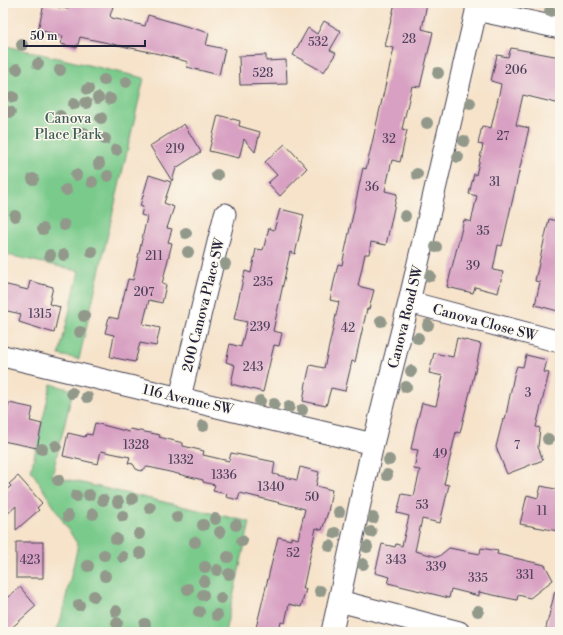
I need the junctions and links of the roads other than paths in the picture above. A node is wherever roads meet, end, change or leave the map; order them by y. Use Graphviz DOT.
graph roads {
  1 [pos="477,6"];
  2 [pos="560,28"];
  3 [pos="225,214"];
  4 [pos="409,302"];
  5 [pos="560,342"];
  6 [pos="3,356"];
  7 [pos="180,397"];
  8 [pos="373,444"];
  9 [pos="340,601"];
  10 [pos="332,632"];
  11 [pos="459,632"];
  1 -- 2 [label="street"];
  1 -- 4 [label="street, Canova Road SW"];
  3 -- 7 [label="street, 200 Canova Place SW"];
  4 -- 5 [label="street, Canova Close SW"];
  4 -- 8 [label="street, Canova Road SW"];
  6 -- 7 [label="street, 116 Avenue SW"];
  7 -- 8 [label="street, 116 Avenue SW"];
  8 -- 9 [label="street, Canova Road SW"];
  9 -- 10 [label="street, Canova Road SW"];
  9 -- 11 [label="street"];
}
